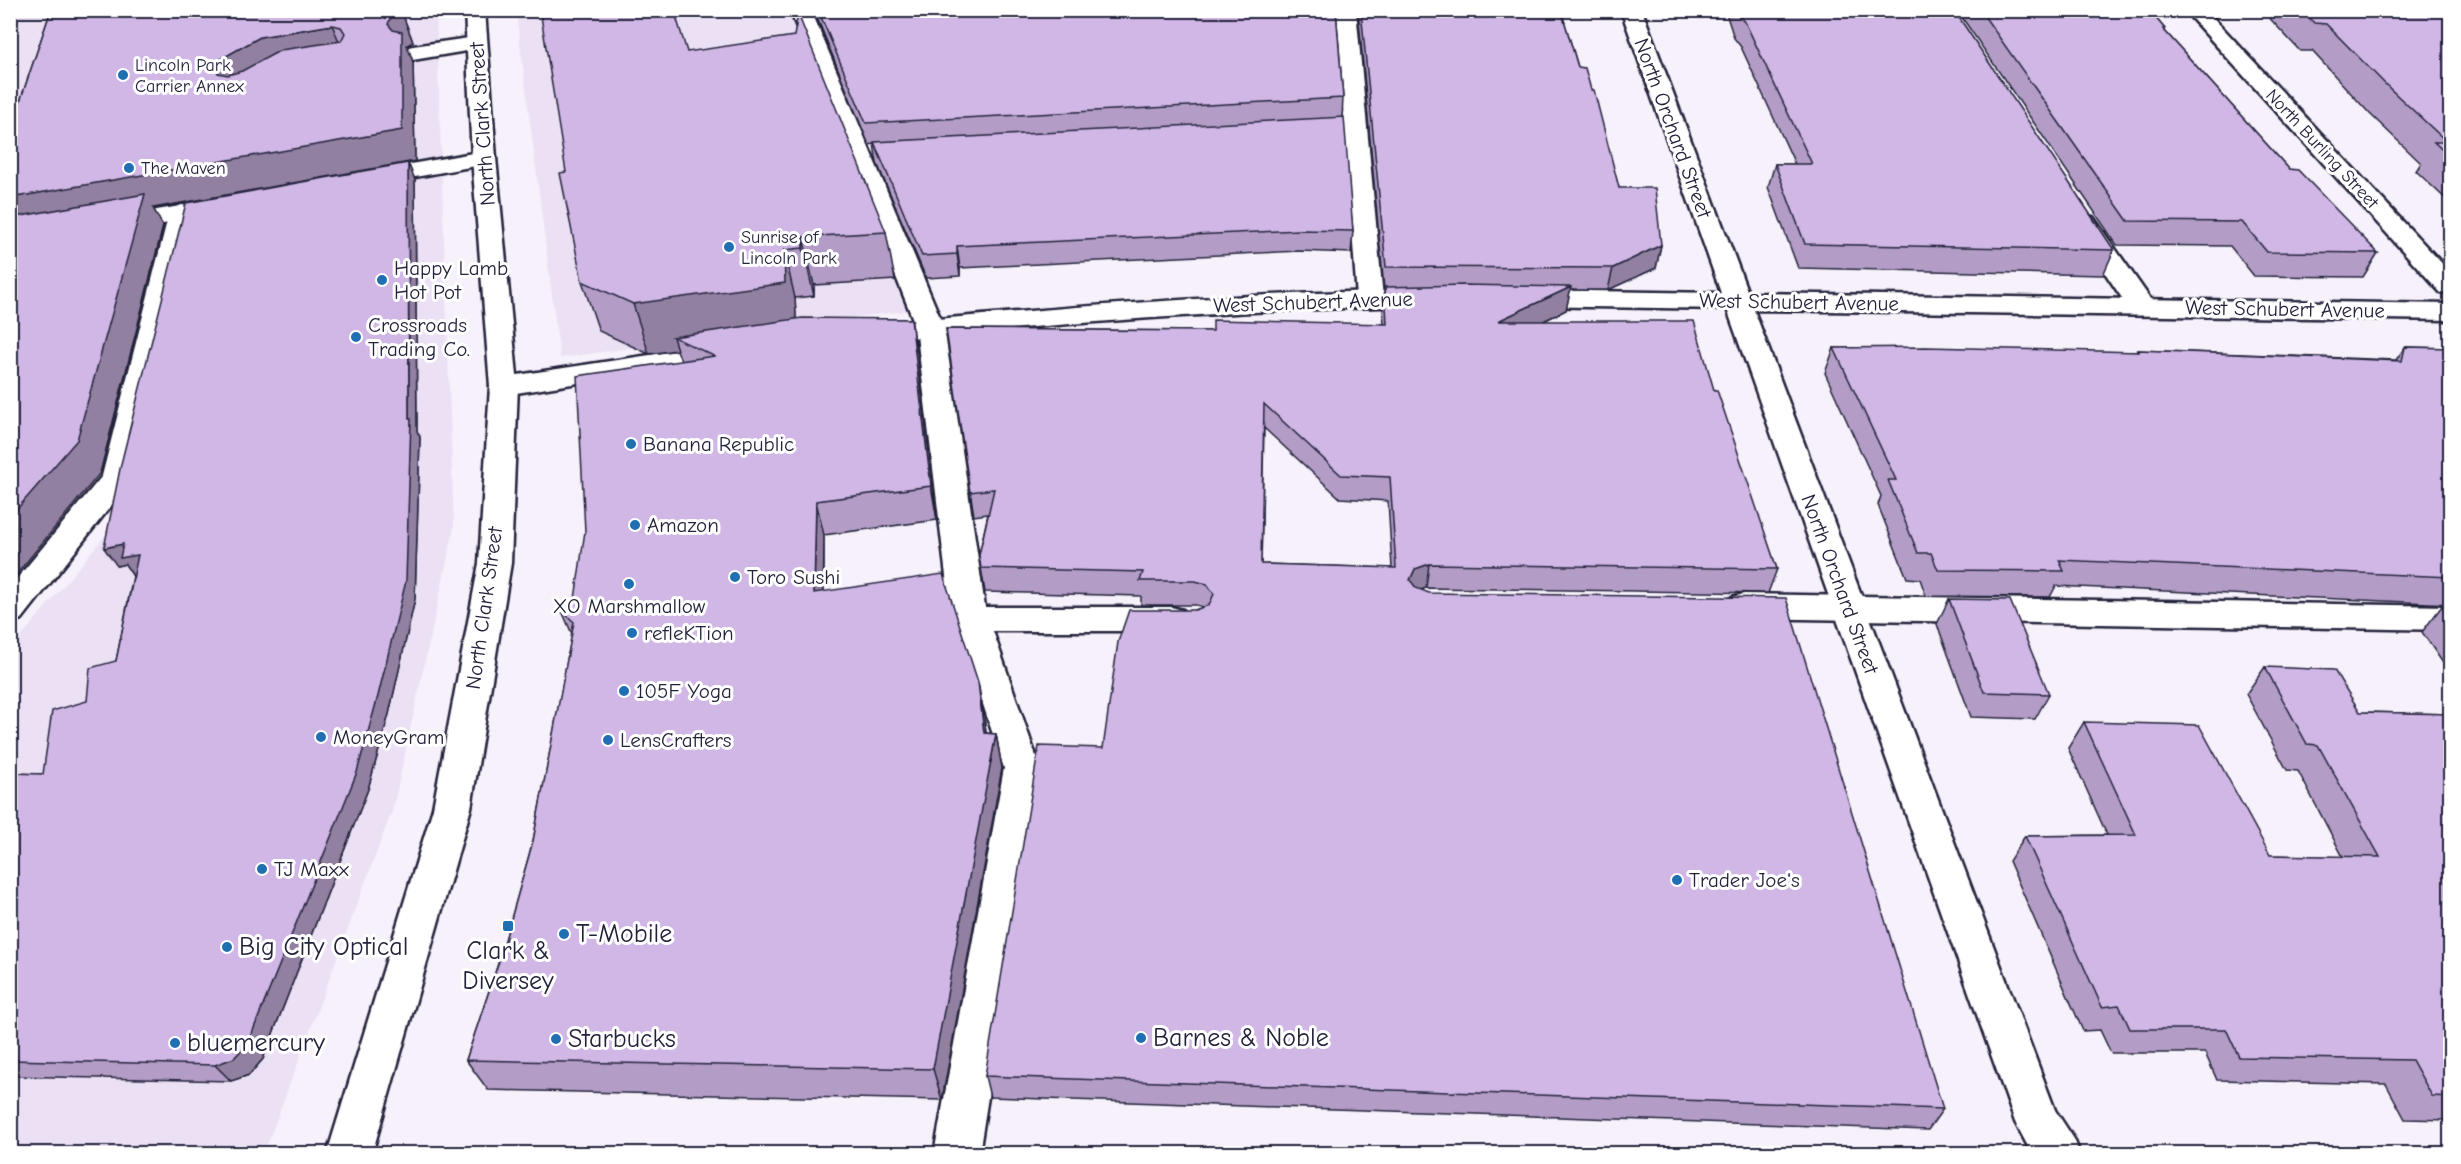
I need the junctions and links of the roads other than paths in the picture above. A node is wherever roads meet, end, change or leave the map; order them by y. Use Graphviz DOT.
graph roads {
  1 [pos="475,10"];
  2 [pos="800,10"];
  3 [pos="1346,10"];
  4 [pos="1631,10"];
  5 [pos="2194,10"];
  6 [pos="476,43"];
  7 [pos="413,53"];
  8 [pos="1356,127"];
  9 [pos="1275,131"];
  10 [pos="484,158"];
  11 [pos="345,183"];
  12 [pos="252,200"];
  13 [pos="2071,201"];
  14 [pos="183,213"];
  15 [pos="91,230"];
  16 [pos="2451,287"];
  17 [pos="1370,298"];
  18 [pos="1460,298"];
  19 [pos="1494,298"];
  20 [pos="1735,300"];
  21 [pos="2142,307"];
  22 [pos="2451,312"];
  23 [pos="930,327"];
  24 [pos="847,336"];
  25 [pos="744,349"];
  26 [pos="504,386"];
  27 [pos="1712,605"];
  28 [pos="1848,607"];
  29 [pos="10,610"];
  30 [pos="2451,618"];
  31 [pos="972,619"];
  32 [pos="1195,619"];
  33 [pos="349,1154"];
  34 [pos="956,1154"];
  35 [pos="2058,1154"];
  1 -- 6 [label="street, North Clark Street"];
  2 -- 23 [label="street"];
  3 -- 8 [label="street"];
  4 -- 20 [label="street, North Orchard Street"];
  5 -- 16 [label="street, North Burling Street"];
  6 -- 7 [label="street"];
  6 -- 10 [label="street, North Clark Street"];
  8 -- 9 [label="street"];
  8 -- 17 [label="street"];
  10 -- 11 [label="street"];
  10 -- 26 [label="street, North Clark Street"];
  12 -- 14 [label="street"];
  13 -- 21 [label="street"];
  14 -- 15 [label="street"];
  14 -- 29 [label="street"];
  17 -- 18 [label="street, West Schubert Avenue"];
  17 -- 23 [label="street, West Schubert Avenue"];
  19 -- 20 [label="street, West Schubert Avenue"];
  20 -- 21 [label="street, West Schubert Avenue"];
  20 -- 28 [label="street, North Orchard Street"];
  21 -- 22 [label="street, West Schubert Avenue"];
  23 -- 24 [label="street, West Schubert Avenue"];
  23 -- 31 [label="street"];
  25 -- 26 [label="street"];
  26 -- 33 [label="street, North Clark Street"];
  27 -- 28 [label="street"];
  28 -- 30 [label="street"];
  28 -- 35 [label="street, North Orchard Street"];
  31 -- 32 [label="street"];
  31 -- 34 [label="street"];
}
